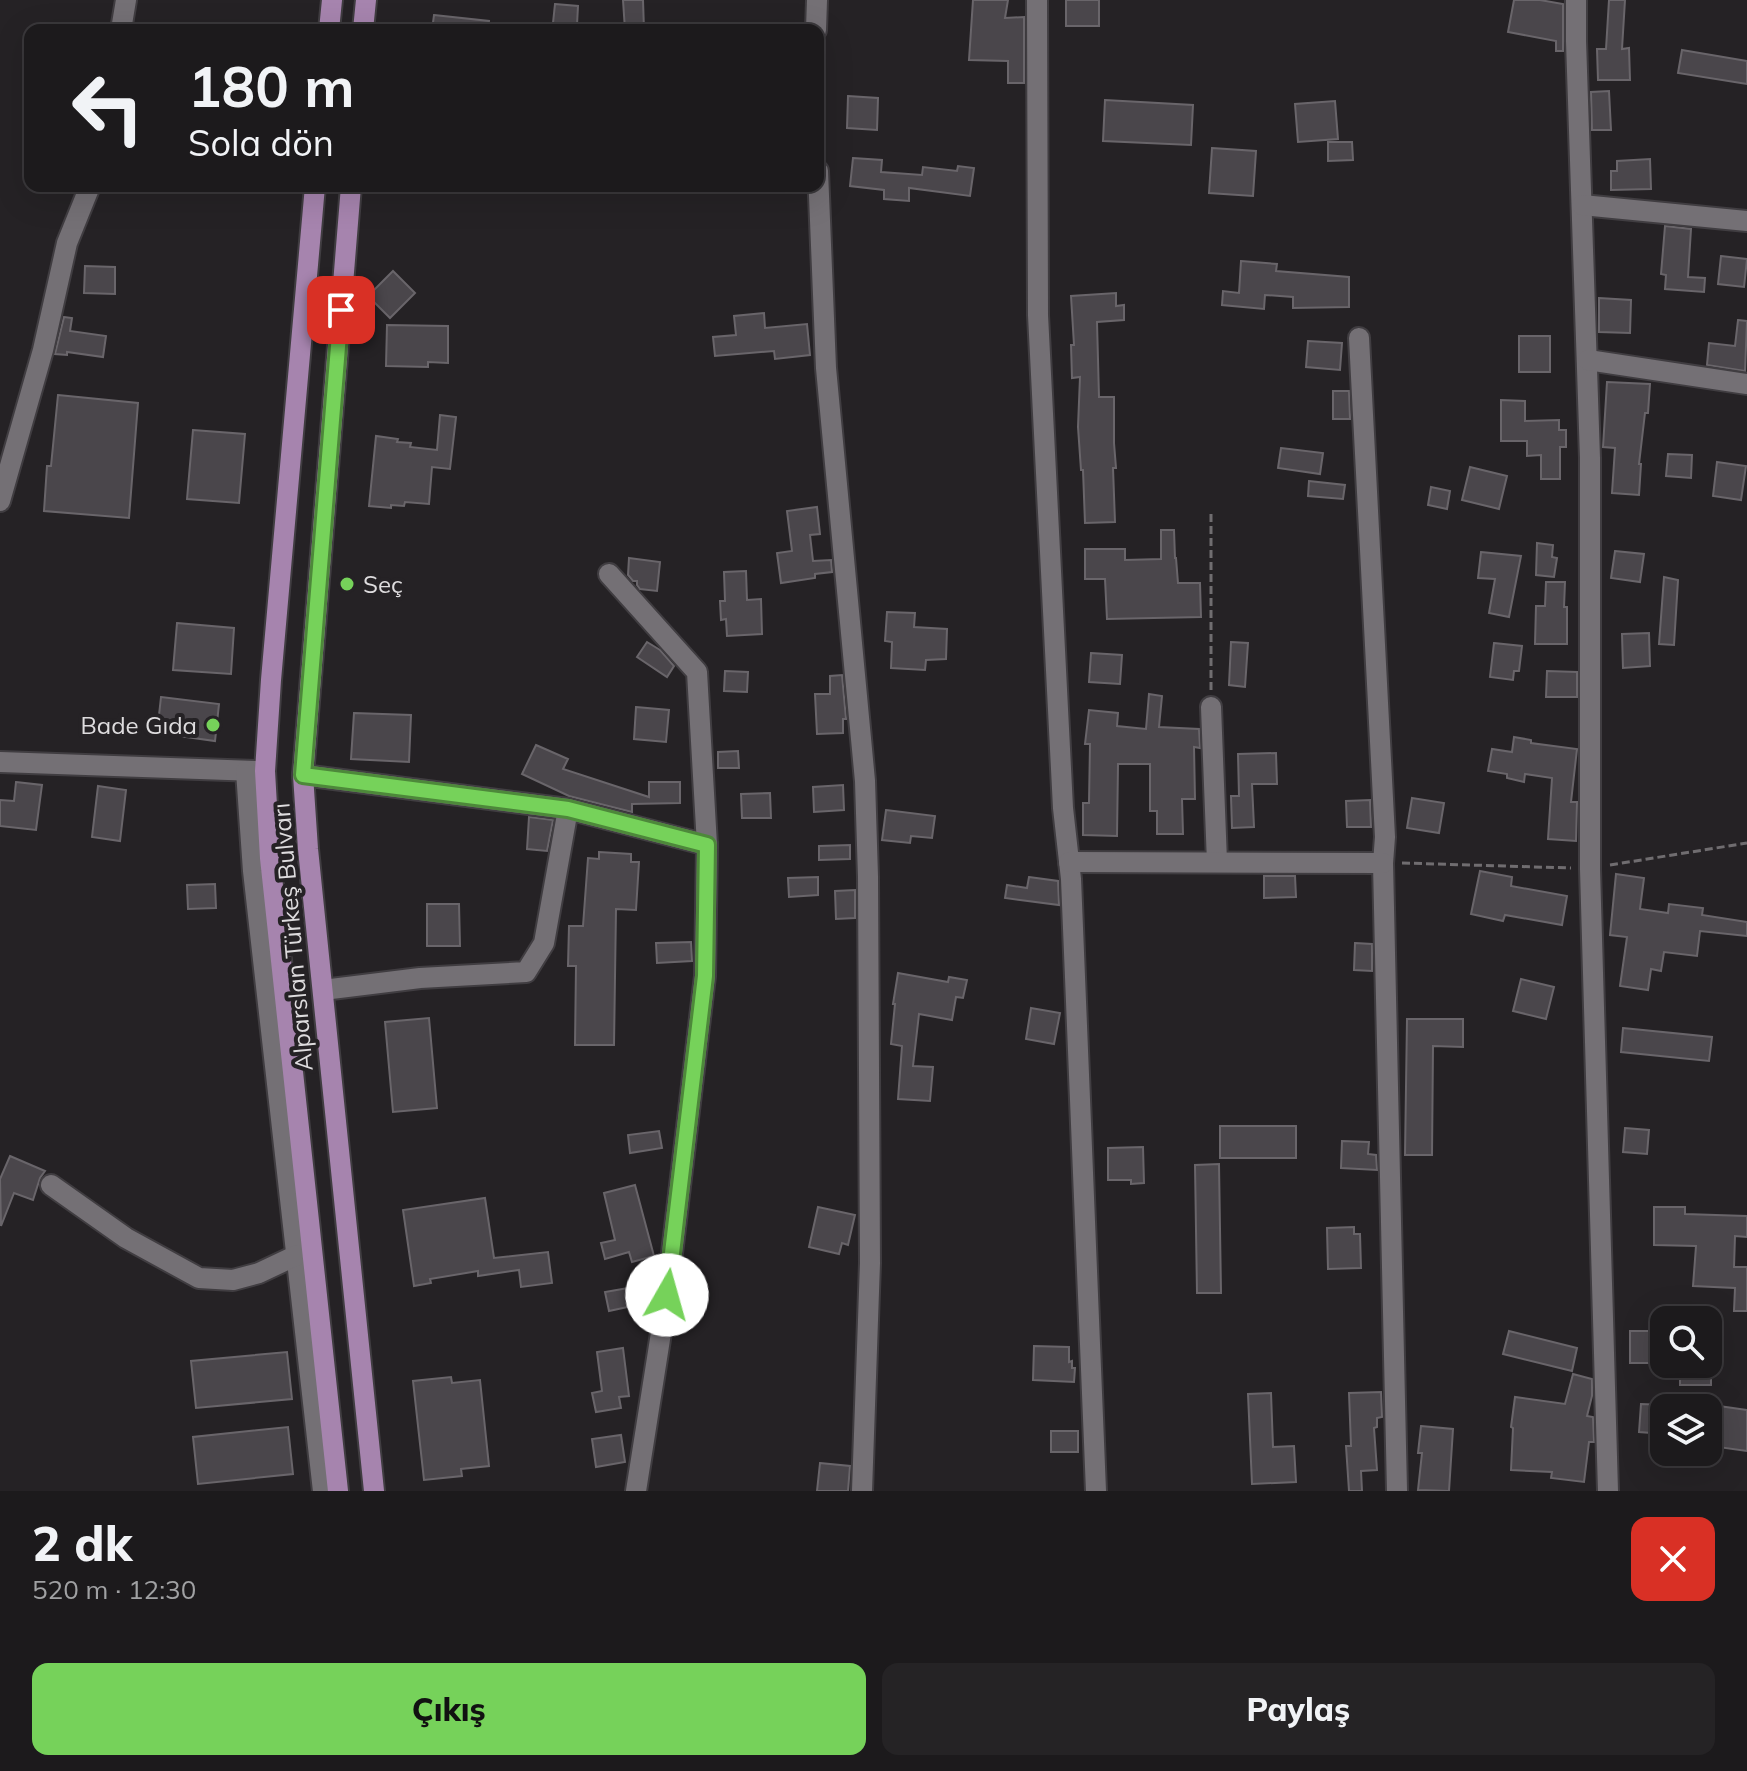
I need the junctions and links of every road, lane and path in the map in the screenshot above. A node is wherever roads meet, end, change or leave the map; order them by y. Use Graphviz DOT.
graph roads {
  1 [pos="126,0"];
  2 [pos="332,0"];
  3 [pos="366,0"];
  4 [pos="817,0"];
  5 [pos="1037,0"];
  6 [pos="1576,0"];
  7 [pos="122,24"];
  8 [pos="330,24"];
  9 [pos="364,24"];
  10 [pos="816,24"];
  11 [pos="88,192"];
  12 [pos="314,192"];
  13 [pos="351,192"];
  14 [pos="819,192"];
  15 [pos="1582,205"];
  16 [pos="1747,221"];
  17 [pos="1359,338"];
  18 [pos="1588,360"];
  19 [pos="1747,384"];
  20 [pos="0,501"];
  21 [pos="1211,514"];
  22 [pos="609,574"];
  23 [pos="1211,707"];
  24 [pos="0,762"];
  25 [pos="256,771"];
  26 [pos="303,775"];
  27 [pos="568,809"];
  28 [pos="1747,843"];
  29 [pos="707,845"];
  30 [pos="1069,862"];
  31 [pos="1217,862"];
  32 [pos="1383,863"];
  33 [pos="1590,869"];
  34 [pos="323,990"];
  35 [pos="51,1185"];
  36 [pos="297,1255"];
  37 [pos="323,1491"];
  38 [pos="338,1491"];
  39 [pos="374,1491"];
  40 [pos="636,1491"];
  41 [pos="862,1491"];
  42 [pos="1096,1491"];
  43 [pos="1397,1491"];
  44 [pos="1608,1491"];
  1 -- 7 [label="street"];
  2 -- 8 [label="main road"];
  3 -- 9 [label="main road"];
  4 -- 10 [label="street"];
  5 -- 30 [label="street"];
  6 -- 15 [label="street"];
  11 -- 20 [label="street"];
  12 -- 25 [label="main road"];
  13 -- 26 [label="main road, Alparslan Türkeş Bulvarı"];
  14 -- 41 [label="street"];
  15 -- 16 [label="street"];
  15 -- 18 [label="street"];
  17 -- 32 [label="street"];
  18 -- 19 [label="street"];
  18 -- 33 [label="street"];
  21 -- 23 [label="path"];
  22 -- 29 [label="street"];
  23 -- 31 [label="street"];
  24 -- 25 [label="street"];
  25 -- 36 [label="street"];
  25 -- 38 [label="main road"];
  26 -- 27 [label="street"];
  26 -- 34 [label="main road, Alparslan Türkeş Bulvarı"];
  27 -- 29 [label="street"];
  27 -- 34 [label="street"];
  28 -- 33 [label="path"];
  29 -- 40 [label="street"];
  30 -- 31 [label="street"];
  30 -- 42 [label="street"];
  31 -- 32 [label="street"];
  32 -- 33 [label="path"];
  32 -- 43 [label="street"];
  33 -- 44 [label="street"];
  34 -- 39 [label="main road, Alparslan Türkeş Bulvarı"];
  35 -- 36 [label="street"];
  36 -- 37 [label="street"];
}
